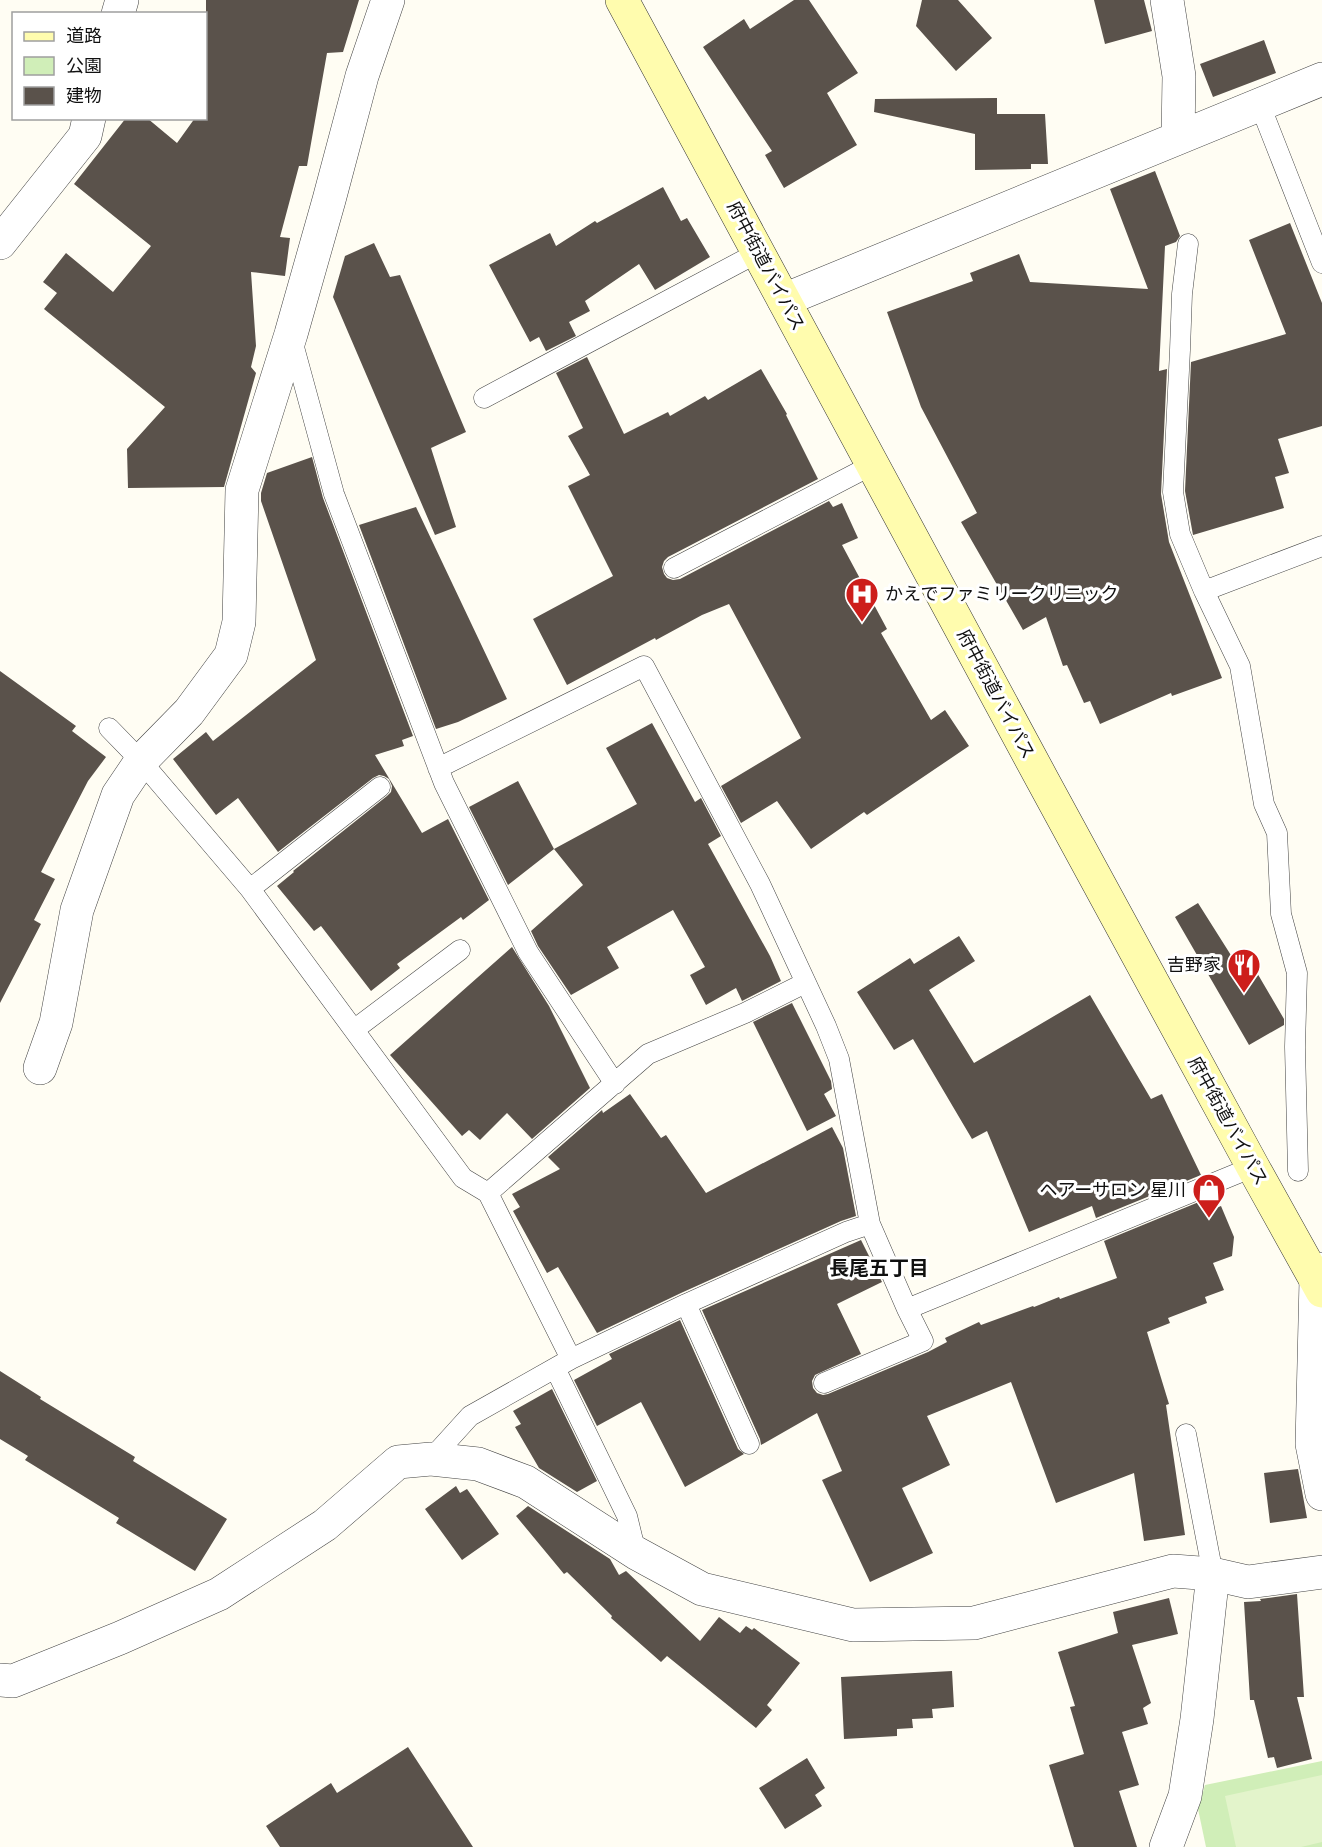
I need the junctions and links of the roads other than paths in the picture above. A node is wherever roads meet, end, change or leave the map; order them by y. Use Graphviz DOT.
graph roads {
  1 [pos="388,0"];
  2 [pos="622,0"];
  3 [pos="1167,0"];
  4 [pos="1322,79"];
  5 [pos="1260,105"];
  6 [pos="89,120"];
  7 [pos="1178,138"];
  8 [pos="0,243"];
  9 [pos="1188,244"];
  10 [pos="759,252"];
  11 [pos="1322,263"];
  12 [pos="784,300"];
  13 [pos="291,334"];
  14 [pos="484,398"];
  15 [pos="874,464"];
  16 [pos="1322,546"];
  17 [pos="674,568"];
  18 [pos="1204,591"];
  19 [pos="109,728"];
  20 [pos="141,761"];
  21 [pos="438,768"];
  22 [pos="380,787"];
  23 [pos="250,889"];
  24 [pos="460,950"];
  25 [pos="805,983"];
  26 [pos="355,1029"];
  27 [pos="40,1068"];
  28 [pos="615,1084"];
  29 [pos="1253,1167"];
  30 [pos="1298,1171"];
  31 [pos="488,1193"];
  32 [pos="870,1224"];
  33 [pos="1320,1280"];
  34 [pos="686,1304"];
  35 [pos="907,1309"];
  36 [pos="563,1363"];
  37 [pos="824,1383"];
  38 [pos="1186,1434"];
  39 [pos="749,1444"];
  40 [pos="431,1459"];
  41 [pos="1322,1494"];
  42 [pos="636,1553"];
  43 [pos="1322,1572"];
  44 [pos="1212,1574"];
  45 [pos="0,1680"];
  46 [pos="1166,1847"];
  1 -- 13 [label="street"];
  2 -- 10 [label="street, 府中街道バイパス"];
  3 -- 7 [label="street"];
  4 -- 5 [label="street"];
  5 -- 7 [label="street"];
  5 -- 11 [label="lane"];
  6 -- 8 [label="street"];
  7 -- 12 [label="street"];
  9 -- 18 [label="lane"];
  10 -- 12 [label="street, 府中街道バイパス"];
  10 -- 14 [label="lane"];
  12 -- 15 [label="street, 府中街道バイパス"];
  13 -- 20 [label="street"];
  13 -- 21 [label="lane"];
  15 -- 17 [label="lane"];
  15 -- 29 [label="street, 府中街道バイパス"];
  16 -- 18 [label="lane"];
  18 -- 30 [label="lane"];
  19 -- 20 [label="lane"];
  20 -- 23 [label="lane"];
  20 -- 27 [label="street"];
  21 -- 25 [label="lane"];
  21 -- 28 [label="lane"];
  22 -- 23 [label="lane"];
  23 -- 26 [label="lane"];
  24 -- 26 [label="lane"];
  25 -- 28 [label="lane"];
  25 -- 32 [label="lane"];
  26 -- 31 [label="lane"];
  28 -- 31 [label="lane"];
  29 -- 33 [label="street, 府中街道バイパス"];
  29 -- 35 [label="lane"];
  31 -- 36 [label="lane"];
  32 -- 34 [label="lane"];
  32 -- 35 [label="lane"];
  33 -- 41 [label="street"];
  34 -- 36 [label="lane"];
  34 -- 39 [label="lane"];
  35 -- 37 [label="lane"];
  36 -- 40 [label="lane"];
  36 -- 42 [label="lane"];
  38 -- 44 [label="lane"];
  40 -- 42 [label="street"];
  40 -- 45 [label="street"];
  42 -- 44 [label="street"];
  43 -- 44 [label="street"];
  44 -- 46 [label="street"];
}
